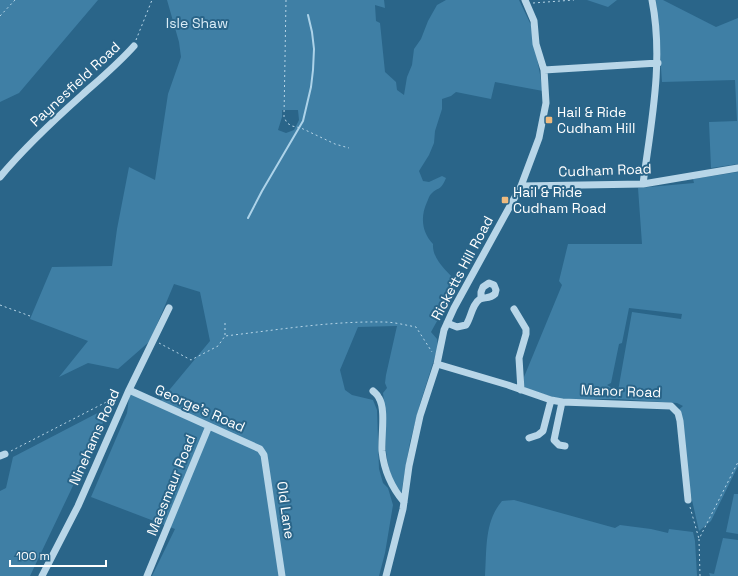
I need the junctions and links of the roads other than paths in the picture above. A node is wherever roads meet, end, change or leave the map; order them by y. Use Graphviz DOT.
graph roads {
  1 [pos="652,0"];
  2 [pos="525,2"];
  3 [pos="134,46"];
  4 [pos="658,63"];
  5 [pos="544,70"];
  6 [pos="738,168"];
  7 [pos="0,177"];
  8 [pos="644,184"];
  9 [pos="521,186"];
  10 [pos="481,298"];
  11 [pos="169,308"];
  12 [pos="514,309"];
  13 [pos="447,323"];
  14 [pos="437,364"];
  15 [pos="129,390"];
  16 [pos="520,390"];
  17 [pos="373,391"];
  18 [pos="552,400"];
  19 [pos="562,402"];
  20 [pos="209,426"];
  21 [pos="529,438"];
  22 [pos="565,446"];
  23 [pos="260,449"];
  24 [pos="688,500"];
  25 [pos="404,502"];
  26 [pos="151,575"];
  27 [pos="42,576"];
  28 [pos="282,576"];
  29 [pos="386,576"];
  1 -- 4 [label="street"];
  2 -- 5 [label="street, Ricketts Hill Road"];
  3 -- 7 [label="street, Paynesfield Road"];
  4 -- 5 [label="street"];
  4 -- 8 [label="street"];
  5 -- 9 [label="street, Ricketts Hill Road"];
  6 -- 8 [label="street, Cudham Road"];
  8 -- 9 [label="street, Cudham Road"];
  9 -- 13 [label="street, Ricketts Hill Road"];
  10 -- 13 [label="street"];
  11 -- 15 [label="street, Ninehams Road"];
  12 -- 16 [label="street"];
  13 -- 14 [label="street, Ricketts Hill Road"];
  14 -- 16 [label="street, Manor Road"];
  14 -- 25 [label="street, Ricketts Hill Road"];
  15 -- 20 [label="street, George's Road"];
  15 -- 27 [label="street, Ninehams Road"];
  16 -- 18 [label="street, Manor Road"];
  17 -- 25 [label="street"];
  18 -- 19 [label="street, Manor Road"];
  18 -- 21 [label="street"];
  19 -- 22 [label="street"];
  19 -- 24 [label="street, Manor Road"];
  20 -- 23 [label="street, George's Road"];
  20 -- 26 [label="street, Maesmaur Road"];
  23 -- 28 [label="street, Old Lane"];
  25 -- 29 [label="street, Ricketts Hill Road"];
}
